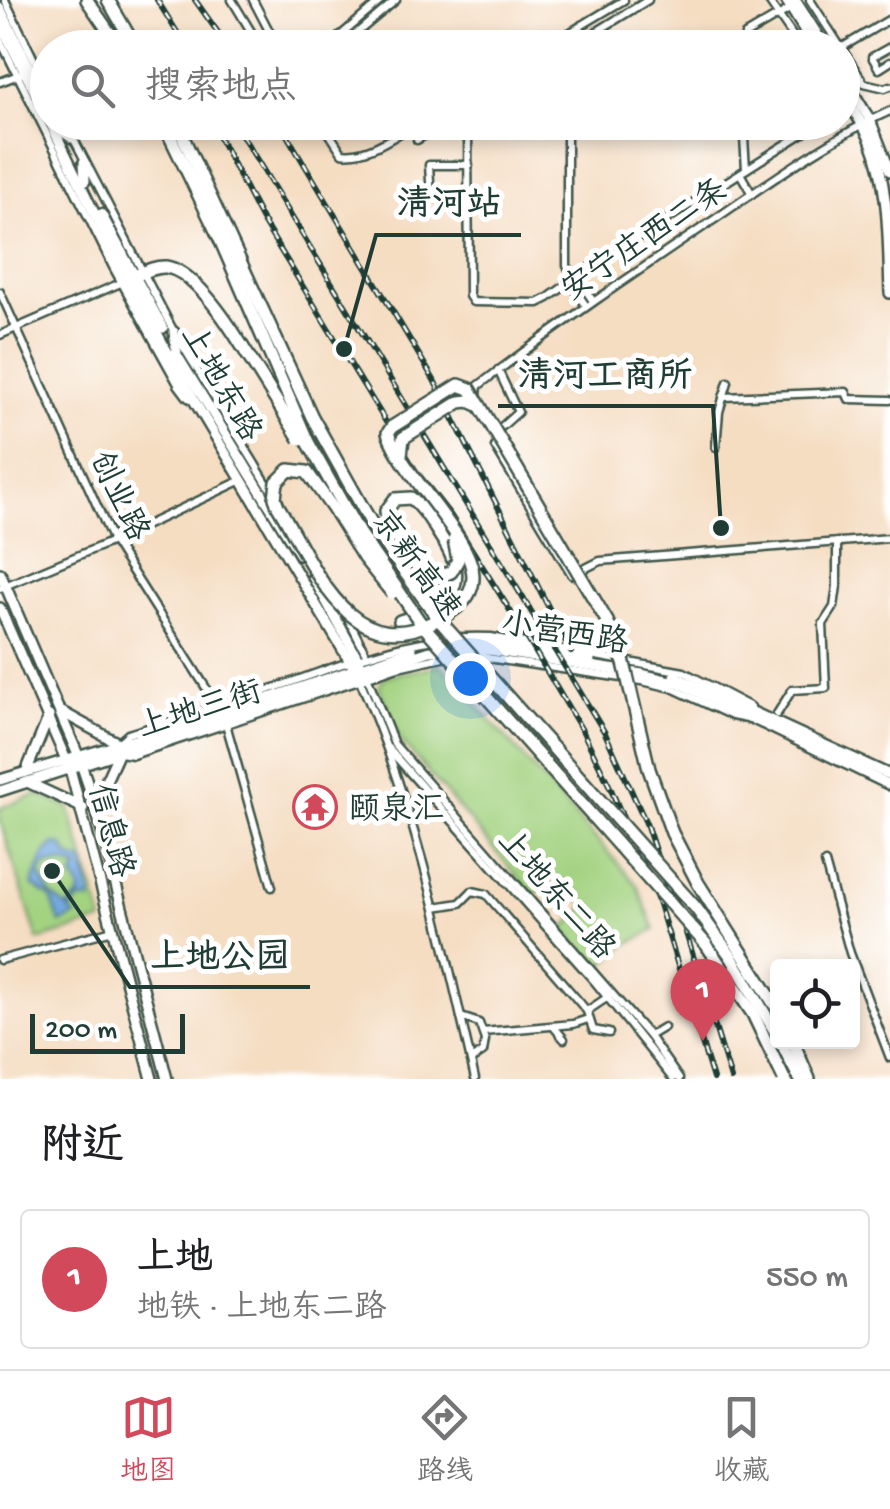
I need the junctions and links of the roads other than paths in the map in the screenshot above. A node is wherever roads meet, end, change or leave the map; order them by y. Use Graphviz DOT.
graph roads {
  1 [pos="5,0"];
  2 [pos="91,0"];
  3 [pos="108,0"];
  4 [pos="232,0"];
  5 [pos="253,0"];
  6 [pos="382,0"];
  7 [pos="396,0"];
  8 [pos="624,0"];
  9 [pos="648,0"];
  10 [pos="768,0"];
  11 [pos="810,0"];
  12 [pos="793,3"];
  13 [pos="0,8"];
  14 [pos="778,14"];
  15 [pos="890,19"];
  16 [pos="0,23"];
  17 [pos="110,30"];
  18 [pos="126,30"];
  19 [pos="250,30"];
  20 [pos="269,30"];
  21 [pos="347,30"];
  22 [pos="360,30"];
  23 [pos="574,30"];
  24 [pos="599,30"];
  25 [pos="753,30"];
  26 [pos="789,30"];
  27 [pos="807,30"];
  28 [pos="813,30"];
  29 [pos="830,30"];
  30 [pos="860,36"];
  31 [pos="0,40"];
  32 [pos="890,47"];
  33 [pos="22,60"];
  34 [pos="889,63"];
  35 [pos="30,69"];
  36 [pos="24,72"];
  37 [pos="860,76"];
  38 [pos="30,80"];
  39 [pos="0,82"];
  40 [pos="30,82"];
  41 [pos="30,83"];
  42 [pos="890,86"];
  43 [pos="860,110"];
  44 [pos="890,111"];
  45 [pos="860,114"];
  46 [pos="866,122"];
  47 [pos="860,126"];
  48 [pos="60,140"];
  49 [pos="64,140"];
  50 [pos="64,140"];
  51 [pos="73,140"];
  52 [pos="171,140"];
  53 [pos="184,140"];
  54 [pos="334,140"];
  55 [pos="385,140"];
  56 [pos="468,140"];
  57 [pos="566,140"];
  58 [pos="743,140"];
  59 [pos="794,140"];
  60 [pos="838,140"];
  61 [pos="84,162"];
  62 [pos="468,165"];
  63 [pos="890,171"];
  64 [pos="743,172"];
  65 [pos="85,181"];
  66 [pos="752,194"];
  67 [pos="469,199"];
  68 [pos="132,278"];
  69 [pos="574,279"];
  70 [pos="0,292"];
  71 [pos="890,293"];
  72 [pos="590,304"];
  73 [pos="16,328"];
  74 [pos="174,332"];
  75 [pos="0,335"];
  76 [pos="177,355"];
  77 [pos="498,370"];
  78 [pos="728,382"];
  79 [pos="722,396"];
  80 [pos="890,400"];
  81 [pos="477,401"];
  82 [pos="498,430"];
  83 [pos="716,447"];
  84 [pos="401,458"];
  85 [pos="242,480"];
  86 [pos="336,513"];
  87 [pos="439,514"];
  88 [pos="890,538"];
  89 [pos="112,541"];
  90 [pos="838,542"];
  91 [pos="0,573"];
  92 [pos="3,587"];
  93 [pos="0,608"];
  94 [pos="400,621"];
  95 [pos="420,622"];
  96 [pos="359,667"];
  97 [pos="60,711"];
  98 [pos="777,714"];
  99 [pos="49,716"];
  100 [pos="223,717"];
  101 [pos="761,718"];
  102 [pos="391,746"];
  103 [pos="119,748"];
  104 [pos="80,760"];
  105 [pos="68,764"];
  106 [pos="890,775"];
  107 [pos="26,777"];
  108 [pos="0,780"];
  109 [pos="890,785"];
  110 [pos="420,786"];
  111 [pos="0,791"];
  112 [pos="402,793"];
  113 [pos="95,805"];
  114 [pos="83,808"];
  115 [pos="825,863"];
  116 [pos="272,887"];
  117 [pos="434,907"];
  118 [pos="114,930"];
  119 [pos="0,960"];
  120 [pos="608,997"];
  121 [pos="770,997"];
  122 [pos="587,1015"];
  123 [pos="461,1017"];
  124 [pos="770,1023"];
  125 [pos="554,1026"];
  126 [pos="664,1027"];
  127 [pos="484,1032"];
  128 [pos="608,1033"];
  129 [pos="649,1036"];
  130 [pos="564,1039"];
  131 [pos="784,1049"];
  132 [pos="796,1049"];
  133 [pos="890,1058"];
  134 [pos="471,1060"];
  135 [pos="152,1079"];
  136 [pos="167,1079"];
  137 [pos="475,1079"];
  138 [pos="676,1079"];
  139 [pos="784,1079"];
  140 [pos="800,1079"];
  141 [pos="810,1079"];
  1 -- 33 [label="street"];
  2 -- 17 [label="highway"];
  3 -- 18 [label="highway"];
  4 -- 19 [label="street"];
  5 -- 20 [label="street"];
  6 -- 21 [label="street"];
  7 -- 22 [label="street"];
  8 -- 23 [label="street"];
  9 -- 24 [label="street"];
  10 -- 14 [label="street"];
  11 -- 29 [label="street"];
  12 -- 14 [label="street"];
  12 -- 27 [label="main road"];
  12 -- 28 [label="main road"];
  13 -- 33 [label="main road, 上地东路"];
  14 -- 25 [label="street"];
  14 -- 26 [label="street"];
  15 -- 30 [label="street"];
  16 -- 33 [label="main road, 上地东路"];
  31 -- 33 [label="street"];
  32 -- 34 [label="street"];
  33 -- 35 [label="street"];
  33 -- 36 [label="main road, 上地东路"];
  36 -- 38 [label="main road, 上地东路"];
  36 -- 39 [label="street"];
  36 -- 40 [label="main road, 上地东路"];
  36 -- 41 [label="street"];
  37 -- 42 [label="street"];
  43 -- 46 [label="main road"];
  44 -- 46 [label="street, 安宁庄西二条"];
  45 -- 46 [label="main road"];
  46 -- 47 [label="street, 安宁庄西二条"];
  46 -- 63 [label="main road"];
  46 -- 71 [label="main road"];
  48 -- 68 [label="street"];
  49 -- 65 [label="main road, 上地东路"];
  50 -- 68 [label="main road, 上地东路"];
  51 -- 61 [label="street"];
  52 -- 95 [label="highway, 京新高速, bridge"];
  53 -- 124 [label="highway, 京新高速, bridge"];
  54 -- 55 [label="street"];
  56 -- 62 [label="street"];
  57 -- 69 [label="street"];
  58 -- 64 [label="street"];
  59 -- 64 [label="street"];
  60 -- 66 [label="street, 安宁庄西二条"];
  61 -- 65 [label="main road"];
  61 -- 68 [label="street"];
  62 -- 67 [label="street"];
  62 -- 67 [label="street"];
  64 -- 66 [label="street"];
  64 -- 69 [label="street"];
  65 -- 68 [label="main road, 上地东路"];
  66 -- 72 [label="street, 安宁庄西二条"];
  67 -- 69 [label="street"];
  68 -- 73 [label="street"];
  68 -- 74 [label="street"];
  68 -- 76 [label="main road, 上地东路"];
  68 -- 85 [label="main road, 上地东路"];
  68 -- 86 [label="highway, bridge"];
  69 -- 72 [label="street"];
  70 -- 73 [label="street, 创业路"];
  72 -- 77 [label="street, 安宁庄西二条"];
  73 -- 75 [label="street"];
  73 -- 89 [label="street, 创业路"];
  74 -- 76 [label="main road"];
  74 -- 96 [label="street"];
  76 -- 96 [label="main road, 上地东路"];
  77 -- 82 [label="street"];
  77 -- 82 [label="street"];
  78 -- 79 [label="street"];
  79 -- 80 [label="street"];
  79 -- 83 [label="street"];
  81 -- 84 [label="highway, bridge"];
  81 -- 84 [label="highway, bridge"];
  81 -- 121 [label="highway, bridge"];
  82 -- 90 [label="street"];
  84 -- 87 [label="highway, bridge"];
  85 -- 89 [label="street"];
  85 -- 96 [label="main road, 上地东路"];
  86 -- 87 [label="highway, bridge"];
  86 -- 95 [label="highway, bridge"];
  87 -- 94 [label="highway, bridge"];
  88 -- 90 [label="street"];
  89 -- 92 [label="street"];
  89 -- 100 [label="street, 创业路"];
  90 -- 98 [label="street"];
  91 -- 92 [label="main road, 信息路"];
  92 -- 97 [label="main road, 信息路"];
  93 -- 99 [label="main road"];
  95 -- 139 [label="highway, 京新高速, bridge"];
  96 -- 100 [label="main road, 上地三街"];
  96 -- 101 [label="main road, 小营西路"];
  96 -- 101 [label="street, 小营西路"];
  96 -- 102 [label="street, 上地东路"];
  97 -- 103 [label="main road"];
  97 -- 104 [label="main road, 信息路"];
  99 -- 105 [label="main road, 信息路"];
  99 -- 107 [label="main road"];
  100 -- 103 [label="main road, 上地三街"];
  100 -- 116 [label="street, 创业路"];
  101 -- 106 [label="main road, 小营西路"];
  101 -- 109 [label="main road, 小营西路"];
  102 -- 110 [label="street, 上地东二路"];
  102 -- 112 [label="street"];
  102 -- 129 [label="street, 上地东二路"];
  103 -- 104 [label="main road, 上地三街"];
  103 -- 113 [label="main road"];
  104 -- 105 [label="main road, 上地三街"];
  104 -- 113 [label="main road, 信息路"];
  105 -- 107 [label="main road, 上地三街"];
  105 -- 114 [label="main road, 信息路"];
  107 -- 108 [label="main road"];
  107 -- 111 [label="main road"];
  107 -- 114 [label="main road"];
  110 -- 112 [label="street"];
  110 -- 120 [label="street, 上地东二路"];
  112 -- 117 [label="street"];
  113 -- 136 [label="main road, 信息路"];
  114 -- 118 [label="main road, 信息路"];
  115 -- 133 [label="street"];
  117 -- 122 [label="street"];
  117 -- 123 [label="street"];
  118 -- 119 [label="street"];
  118 -- 135 [label="main road, 信息路"];
  120 -- 122 [label="street"];
  120 -- 138 [label="street, 上地东二路"];
  122 -- 125 [label="street"];
  122 -- 128 [label="street"];
  123 -- 127 [label="street"];
  123 -- 134 [label="street"];
  125 -- 127 [label="street"];
  125 -- 130 [label="street"];
  126 -- 129 [label="street"];
  127 -- 134 [label="street"];
  129 -- 138 [label="street, 上地东二路"];
  131 -- 140 [label="highway, 京新高速"];
  132 -- 141 [label="highway"];
  134 -- 137 [label="street"];
}
